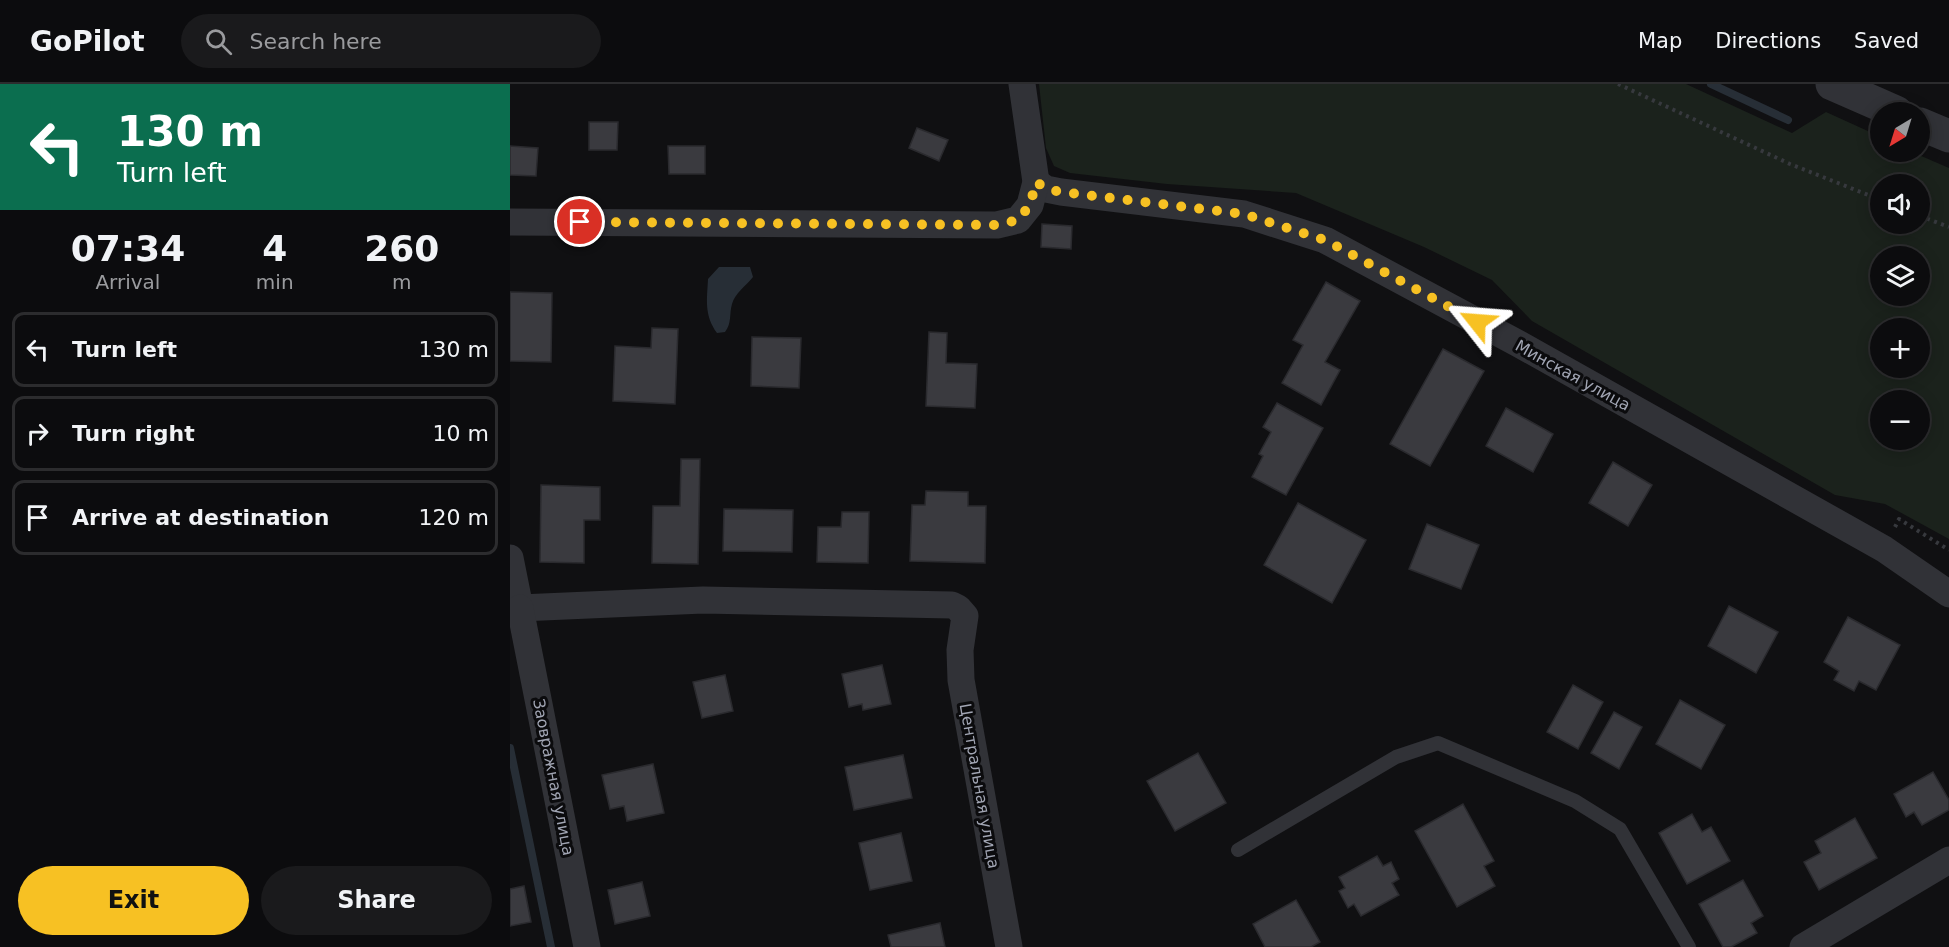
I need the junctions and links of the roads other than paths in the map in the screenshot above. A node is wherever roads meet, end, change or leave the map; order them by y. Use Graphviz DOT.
graph roads {
  1 [pos="1022,84"];
  2 [pos="1832,84"];
  3 [pos="1873,102"];
  4 [pos="1930,127"];
  5 [pos="1949,136"];
  6 [pos="1036,182"];
  7 [pos="510,222"];
  8 [pos="510,558"];
  9 [pos="1949,594"];
  10 [pos="520,608"];
  11 [pos="1238,850"];
  12 [pos="1949,860"];
  13 [pos="587,947"];
  14 [pos="1009,947"];
  15 [pos="1689,947"];
  16 [pos="1803,947"];
  1 -- 6 [label="street"];
  2 -- 3 [label="street"];
  4 -- 5 [label="street"];
  6 -- 7 [label="street"];
  6 -- 9 [label="street, Минская улица"];
  8 -- 10 [label="street, Заовражная улица"];
  10 -- 13 [label="street, Заовражная улица"];
  10 -- 14 [label="street, Центральная улица"];
  11 -- 15 [label="lane"];
  12 -- 16 [label="street"];
}
